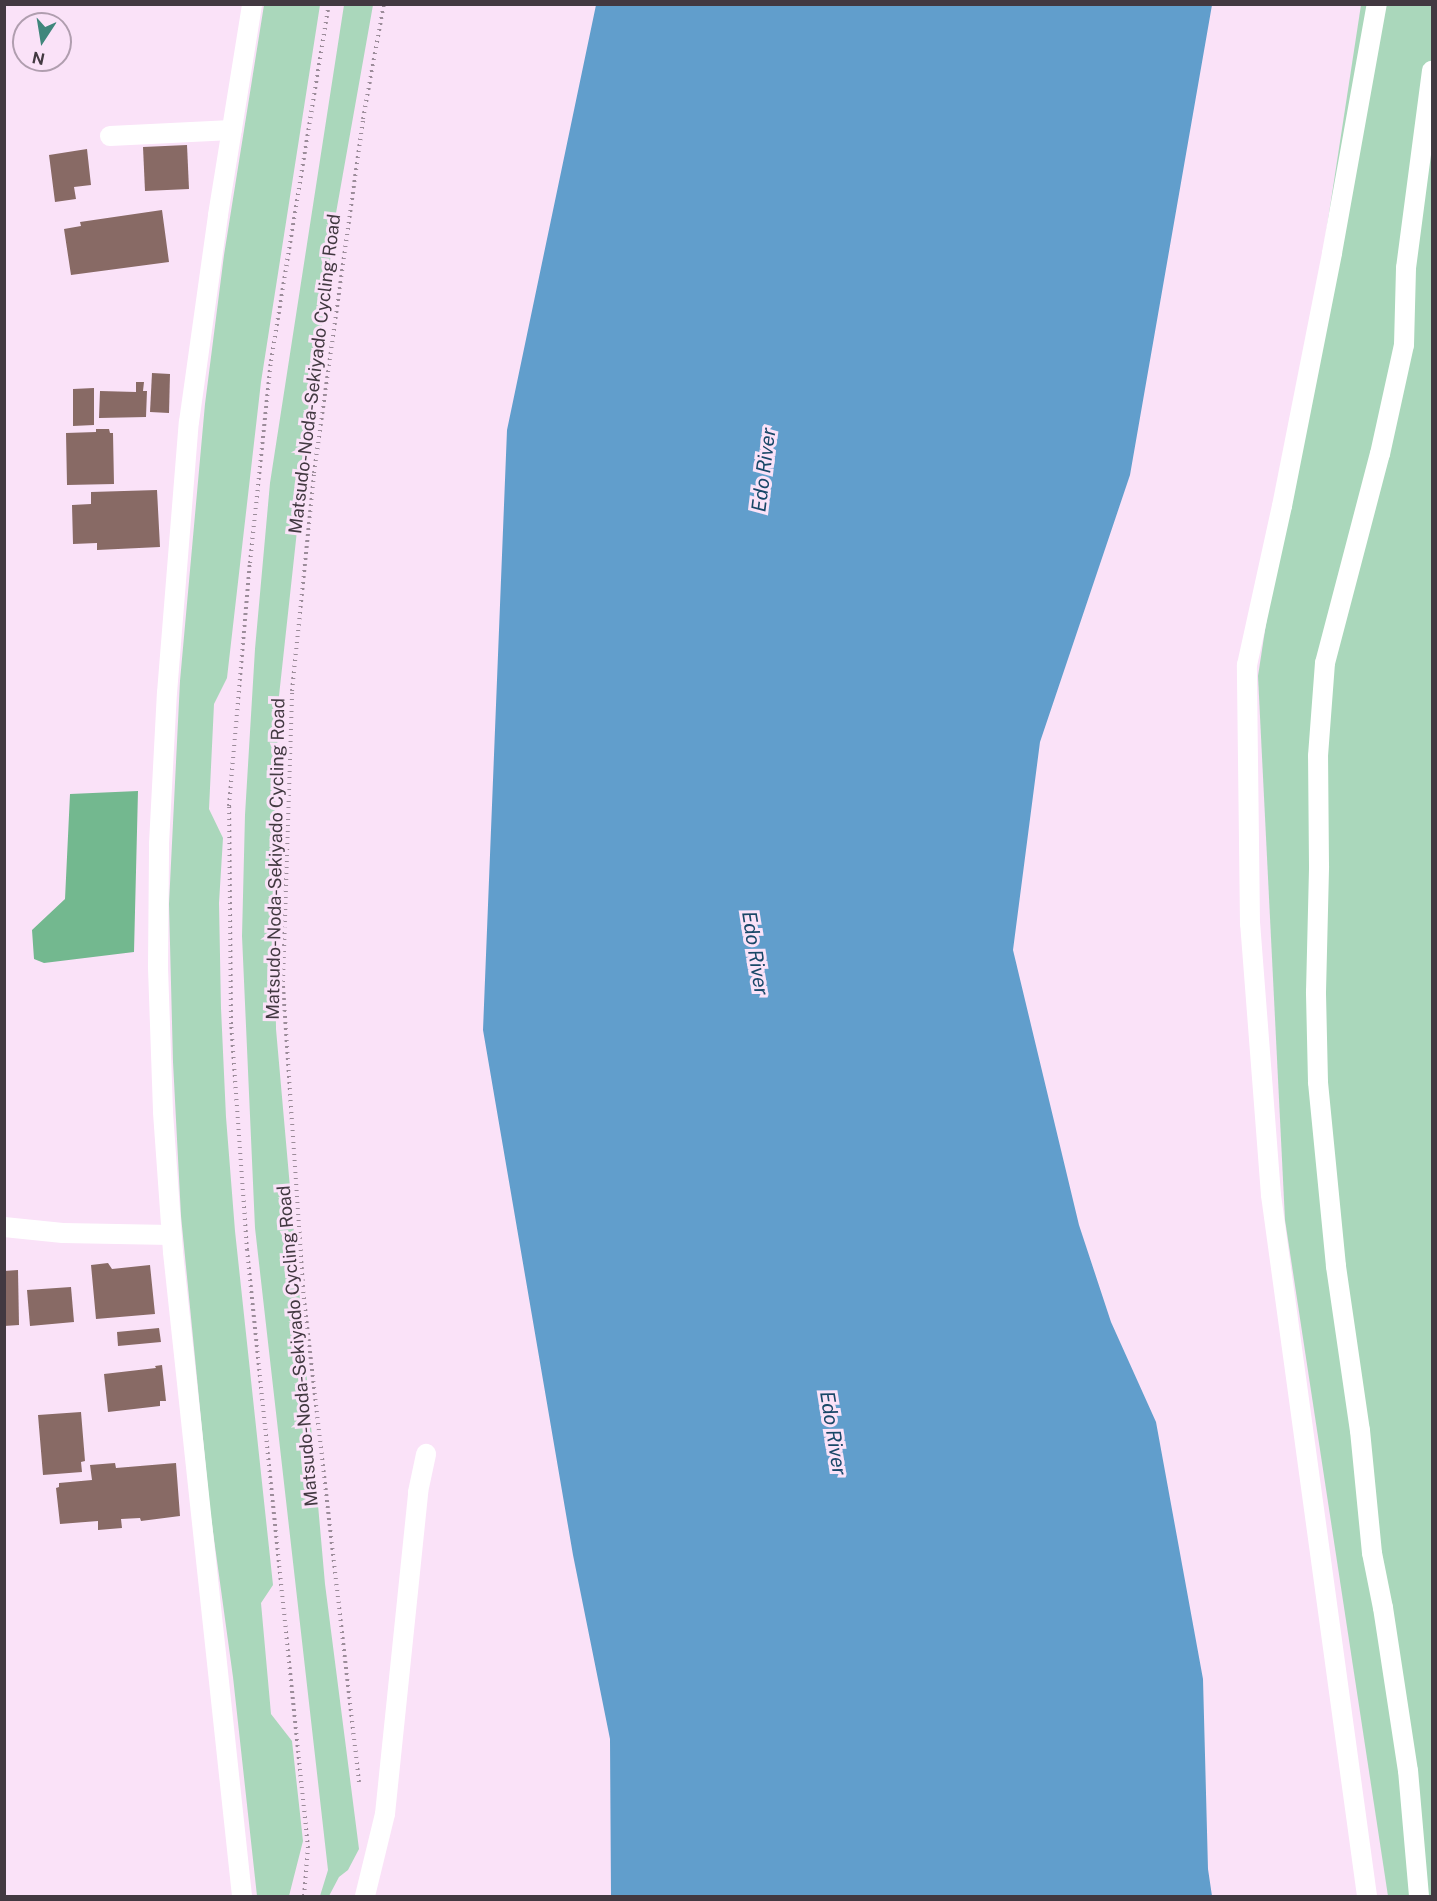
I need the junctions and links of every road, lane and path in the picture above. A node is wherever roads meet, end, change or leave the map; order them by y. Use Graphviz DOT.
graph roads {
  1 [pos="252,4"];
  2 [pos="329,4"];
  3 [pos="384,4"];
  4 [pos="1377,4"];
  5 [pos="1432,71"];
  6 [pos="232,130"];
  7 [pos="110,136"];
  8 [pos="4,1227"];
  9 [pos="171,1235"];
  10 [pos="426,1454"];
  11 [pos="359,1783"];
  12 [pos="242,1896"];
  13 [pos="304,1896"];
  14 [pos="365,1896"];
  15 [pos="1367,1896"];
  16 [pos="1419,1896"];
  1 -- 6 [label="lane"];
  2 -- 13 [label="path"];
  3 -- 11 [label="path, Matsudo-Noda-Sekiyado Cycling Road"];
  4 -- 15 [label="lane"];
  5 -- 16 [label="lane"];
  6 -- 7 [label="lane"];
  6 -- 9 [label="lane"];
  8 -- 9 [label="lane"];
  9 -- 12 [label="lane"];
  10 -- 14 [label="lane"];
}
